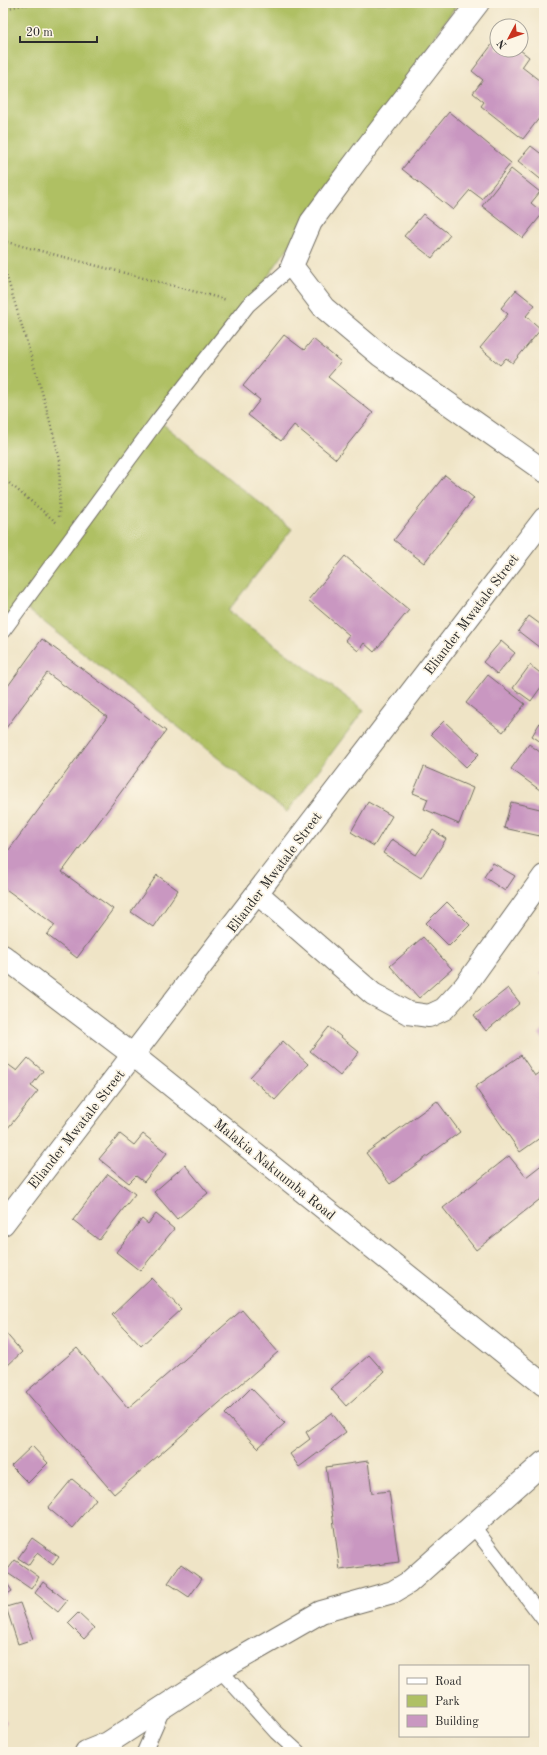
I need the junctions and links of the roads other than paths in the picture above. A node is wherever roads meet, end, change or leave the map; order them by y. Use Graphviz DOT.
graph roads {
  1 [pos="478,3"];
  2 [pos="292,266"];
  3 [pos="544,471"];
  4 [pos="544,519"];
  5 [pos="3,631"];
  6 [pos="544,876"];
  7 [pos="258,893"];
  8 [pos="3,956"];
  9 [pos="133,1055"];
  10 [pos="3,1224"];
  11 [pos="544,1385"];
  12 [pos="544,1462"];
  13 [pos="472,1526"];
  14 [pos="544,1620"];
  15 [pos="220,1670"];
  16 [pos="163,1708"];
  17 [pos="86,1752"];
  18 [pos="144,1752"];
  19 [pos="298,1752"];
  1 -- 2 [label="street"];
  2 -- 3 [label="street"];
  2 -- 5 [label="lane"];
  4 -- 7 [label="street, Eliander Mwatale Street"];
  6 -- 7 [label="street"];
  7 -- 9 [label="street, Eliander Mwatale Street"];
  8 -- 9 [label="street, Malakia Nakuumba Road"];
  9 -- 10 [label="street, Eliander Mwatale Street"];
  9 -- 11 [label="street, Malakia Nakuumba Road"];
  12 -- 13 [label="street"];
  13 -- 14 [label="lane"];
  13 -- 15 [label="street"];
  15 -- 16 [label="street"];
  15 -- 19 [label="lane"];
  16 -- 17 [label="street"];
  16 -- 18 [label="lane"];
}
